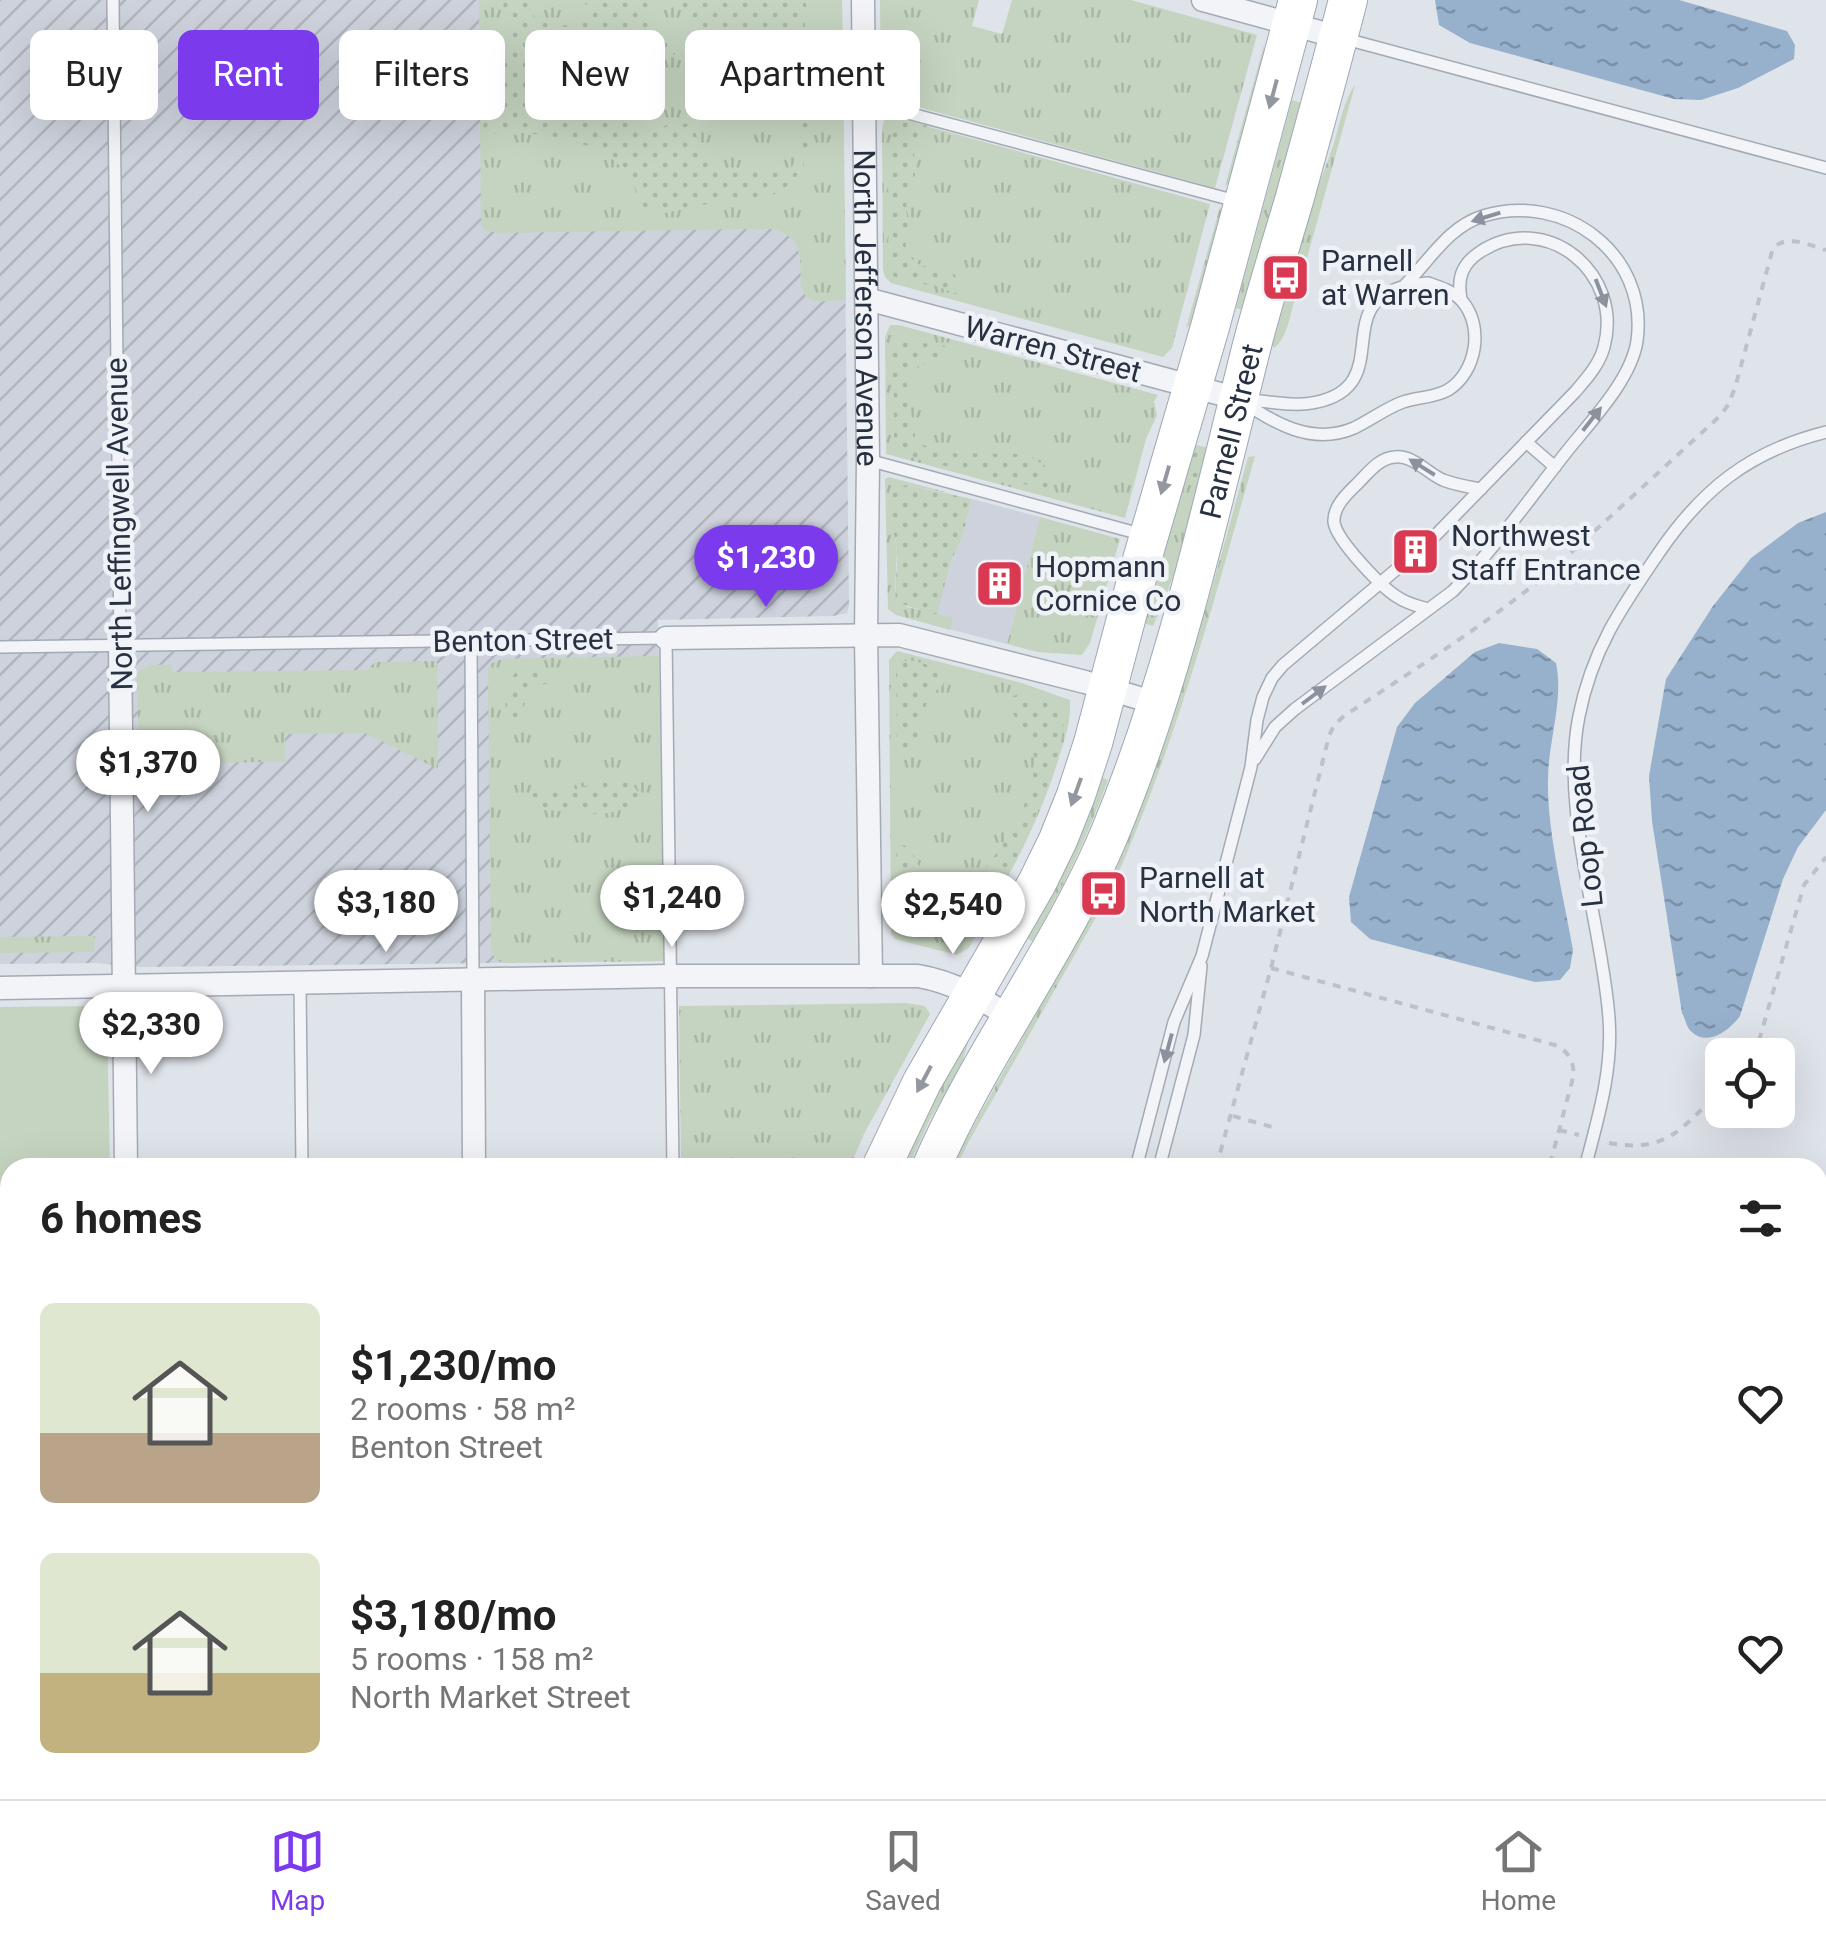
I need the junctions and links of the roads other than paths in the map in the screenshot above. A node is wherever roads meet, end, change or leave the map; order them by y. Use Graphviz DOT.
graph roads {
  1 [pos="113,0"];
  2 [pos="862,0"];
  3 [pos="1203,0"];
  4 [pos="1348,0"];
  5 [pos="1294,12"];
  6 [pos="862,30"];
  7 [pos="1338,37"];
  8 [pos="920,116"];
  9 [pos="863,120"];
  10 [pos="1826,168"];
  11 [pos="1243,204"];
  12 [pos="1404,285"];
  13 [pos="867,299"];
  14 [pos="1461,299"];
  15 [pos="1193,386"];
  16 [pos="1240,399"];
  17 [pos="1826,432"];
  18 [pos="1526,442"];
  19 [pos="868,460"];
  20 [pos="1555,467"];
  21 [pos="1481,489"];
  22 [pos="1149,536"];
  23 [pos="1381,584"];
  24 [pos="1428,609"];
  25 [pos="866,635"];
  26 [pos="666,638"];
  27 [pos="471,641"];
  28 [pos="120,645"];
  29 [pos="0,647"];
  30 [pos="1108,689"];
  31 [pos="1156,703"];
  32 [pos="1251,767"];
  33 [pos="1202,956"];
  34 [pos="670,976"];
  35 [pos="871,976"];
  36 [pos="473,980"];
  37 [pos="300,983"];
  38 [pos="124,986"];
  39 [pos="0,988"];
  40 [pos="972,994"];
  41 [pos="1012,1018"];
  42 [pos="126,1158"];
  43 [pos="302,1158"];
  44 [pos="474,1158"];
  45 [pos="674,1158"];
  46 [pos="886,1158"];
  47 [pos="936,1158"];
  48 [pos="1139,1158"];
  49 [pos="1162,1158"];
  50 [pos="1588,1158"];
  1 -- 28 [label="lane, North Leffingwell Avenue"];
  2 -- 6 [label="street, North Jefferson Avenue"];
  3 -- 5 [label="street"];
  4 -- 7 [label="main road, Parnell Street"];
  5 -- 7 [label="street"];
  5 -- 11 [label="main road, Parnell Street, one-way"];
  7 -- 10 [label="lane"];
  7 -- 16 [label="main road, Parnell Street"];
  8 -- 11 [label="lane"];
  9 -- 13 [label="street, North Jefferson Avenue"];
  11 -- 15 [label="main road, Parnell Street"];
  12 -- 14 [label="lane"];
  12 -- 16 [label="lane"];
  20 -- 12 [label="lane, one-way"];
  13 -- 15 [label="street, Warren Street"];
  13 -- 19 [label="street, North Jefferson Avenue"];
  14 -- 16 [label="lane"];
  14 -- 18 [label="lane, one-way"];
  15 -- 16 [label="street, Warren Street"];
  15 -- 22 [label="main road, Parnell Street, one-way"];
  16 -- 31 [label="main road, Parnell Street"];
  17 -- 50 [label="lane, Loop Road"];
  18 -- 20 [label="lane"];
  18 -- 21 [label="lane"];
  19 -- 22 [label="lane"];
  19 -- 25 [label="street, North Jefferson Avenue"];
  20 -- 24 [label="lane"];
  21 -- 23 [label="lane"];
  21 -- 23 [label="lane, one-way"];
  22 -- 30 [label="main road, Parnell Street"];
  23 -- 24 [label="lane"];
  23 -- 32 [label="lane"];
  32 -- 24 [label="lane, one-way"];
  25 -- 26 [label="street, Benton Street"];
  25 -- 30 [label="street, Benton Street"];
  25 -- 35 [label="street, North Jefferson Avenue"];
  26 -- 27 [label="lane, Benton Street"];
  26 -- 34 [label="lane"];
  27 -- 28 [label="lane, Benton Street"];
  27 -- 36 [label="lane"];
  28 -- 29 [label="lane, Benton Street"];
  28 -- 38 [label="street, North Leffingwell Avenue"];
  30 -- 31 [label="street, Benton Street"];
  30 -- 40 [label="main road, Parnell Street, one-way"];
  31 -- 41 [label="main road, Parnell Street"];
  32 -- 33 [label="lane"];
  33 -- 48 [label="lane, one-way"];
  33 -- 49 [label="lane"];
  34 -- 35 [label="street"];
  34 -- 36 [label="street"];
  34 -- 45 [label="lane"];
  35 -- 40 [label="street"];
  36 -- 37 [label="street"];
  36 -- 44 [label="street"];
  37 -- 38 [label="street"];
  37 -- 43 [label="lane"];
  38 -- 39 [label="street"];
  38 -- 42 [label="street, North Leffingwell Avenue"];
  40 -- 41 [label="street"];
  40 -- 46 [label="main road, one-way"];
  41 -- 47 [label="main road"];
}
